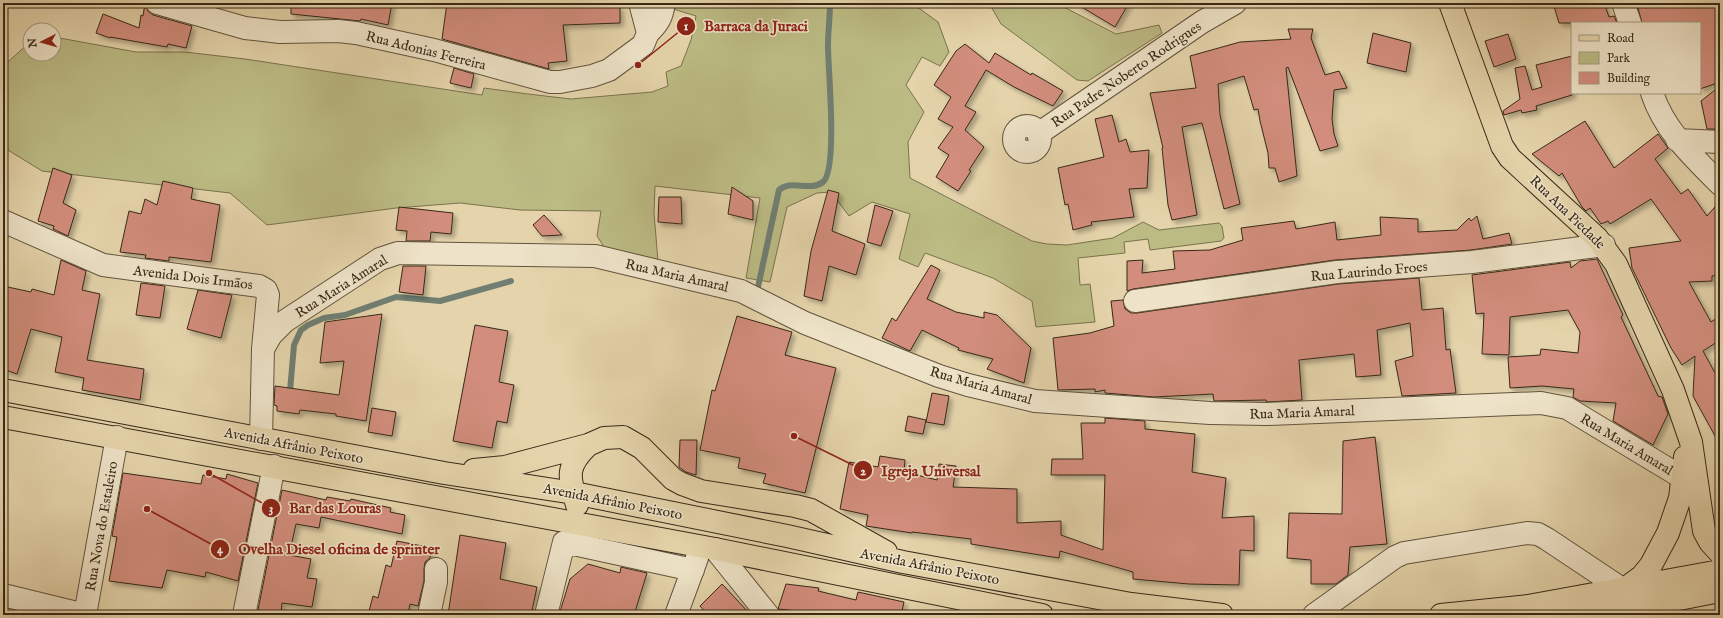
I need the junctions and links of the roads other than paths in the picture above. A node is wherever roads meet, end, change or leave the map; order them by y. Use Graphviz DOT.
graph roads {
  1 [pos="157,3"];
  2 [pos="640,3"];
  3 [pos="664,3"];
  4 [pos="1235,3"];
  5 [pos="1450,3"];
  6 [pos="1623,3"];
  7 [pos="1630,22"];
  8 [pos="648,33"];
  9 [pos="1652,94"];
  10 [pos="1038,134"];
  11 [pos="1677,140"];
  12 [pos="1720,142"];
  13 [pos="1720,184"];
  14 [pos="3,221"];
  15 [pos="1604,245"];
  16 [pos="1135,301"];
  17 [pos="263,349"];
  18 [pos="3,390"];
  19 [pos="3,417"];
  20 [pos="1685,424"];
  21 [pos="117,437"];
  22 [pos="261,439"];
  23 [pos="588,445"];
  24 [pos="274,466"];
  25 [pos="444,473"];
  26 [pos="1683,478"];
  27 [pos="574,493"];
  28 [pos="585,526"];
  29 [pos="708,548"];
  30 [pos="1720,553"];
  31 [pos="903,562"];
  32 [pos="436,569"];
  33 [pos="693,570"];
  34 [pos="1720,571"];
  35 [pos="1624,588"];
  36 [pos="1720,591"];
  37 [pos="3,595"];
  38 [pos="85,615"];
  39 [pos="244,615"];
  40 [pos="429,615"];
  41 [pos="546,615"];
  42 [pos="676,615"];
  43 [pos="768,615"];
  44 [pos="1042,615"];
  45 [pos="1222,615"];
  46 [pos="1314,615"];
  47 [pos="1441,615"];
  48 [pos="1553,615"];
  1 -- 8 [label="street, Rua Adonias Ferreira"];
  2 -- 8 [label="street"];
  3 -- 8 [label="street, Rua Adonias Ferreira"];
  4 -- 10 [label="street, Rua Padre Noberto Rodrigues"];
  5 -- 15 [label="main road, Rua Ana Piedade"];
  6 -- 7 [label="street"];
  9 -- 11 [label="street"];
  11 -- 12 [label="street"];
  11 -- 13 [label="street"];
  14 -- 17 [label="street, Avenida Dois Irmãos"];
  15 -- 16 [label="street, Rua Laurindo Froes"];
  15 -- 20 [label="main road, Rua Ana Piedade"];
  17 -- 22 [label="street, Avenida Dois Irmãos"];
  17 -- 26 [label="street, Rua Maria Amaral"];
  18 -- 22 [label="main road, Avenida Afrânio Peixoto"];
  19 -- 21 [label="main road, Avenida Afrânio Peixoto"];
  20 -- 26 [label="main road, Rua Ana Piedade"];
  20 -- 30 [label="main road, Rua Ana Piedade"];
  21 -- 24 [label="main road, Avenida Afrânio Peixoto"];
  21 -- 38 [label="street, Rua Nova do Estaleiro"];
  22 -- 25 [label="main road, Avenida Afrânio Peixoto"];
  23 -- 25 [label="main road"];
  23 -- 27 [label="main road"];
  23 -- 31 [label="main road"];
  24 -- 28 [label="main road, Avenida Afrânio Peixoto"];
  24 -- 39 [label="street"];
  25 -- 27 [label="main road, Avenida Afrânio Peixoto"];
  26 -- 35 [label="main road, Rua Ana Piedade"];
  27 -- 28 [label="main road"];
  27 -- 31 [label="main road, Avenida Afrânio Peixoto"];
  28 -- 29 [label="main road, Avenida Afrânio Peixoto"];
  29 -- 33 [label="street"];
  29 -- 43 [label="street"];
  29 -- 44 [label="main road, Avenida Afrânio Peixoto"];
  31 -- 45 [label="main road, Avenida Afrânio Peixoto"];
  32 -- 40 [label="street"];
  33 -- 41 [label="street"];
  33 -- 42 [label="street"];
  34 -- 35 [label="main road"];
  35 -- 46 [label="street"];
  35 -- 47 [label="main road"];
  36 -- 48 [label="main road"];
  37 -- 38 [label="street"];
}
